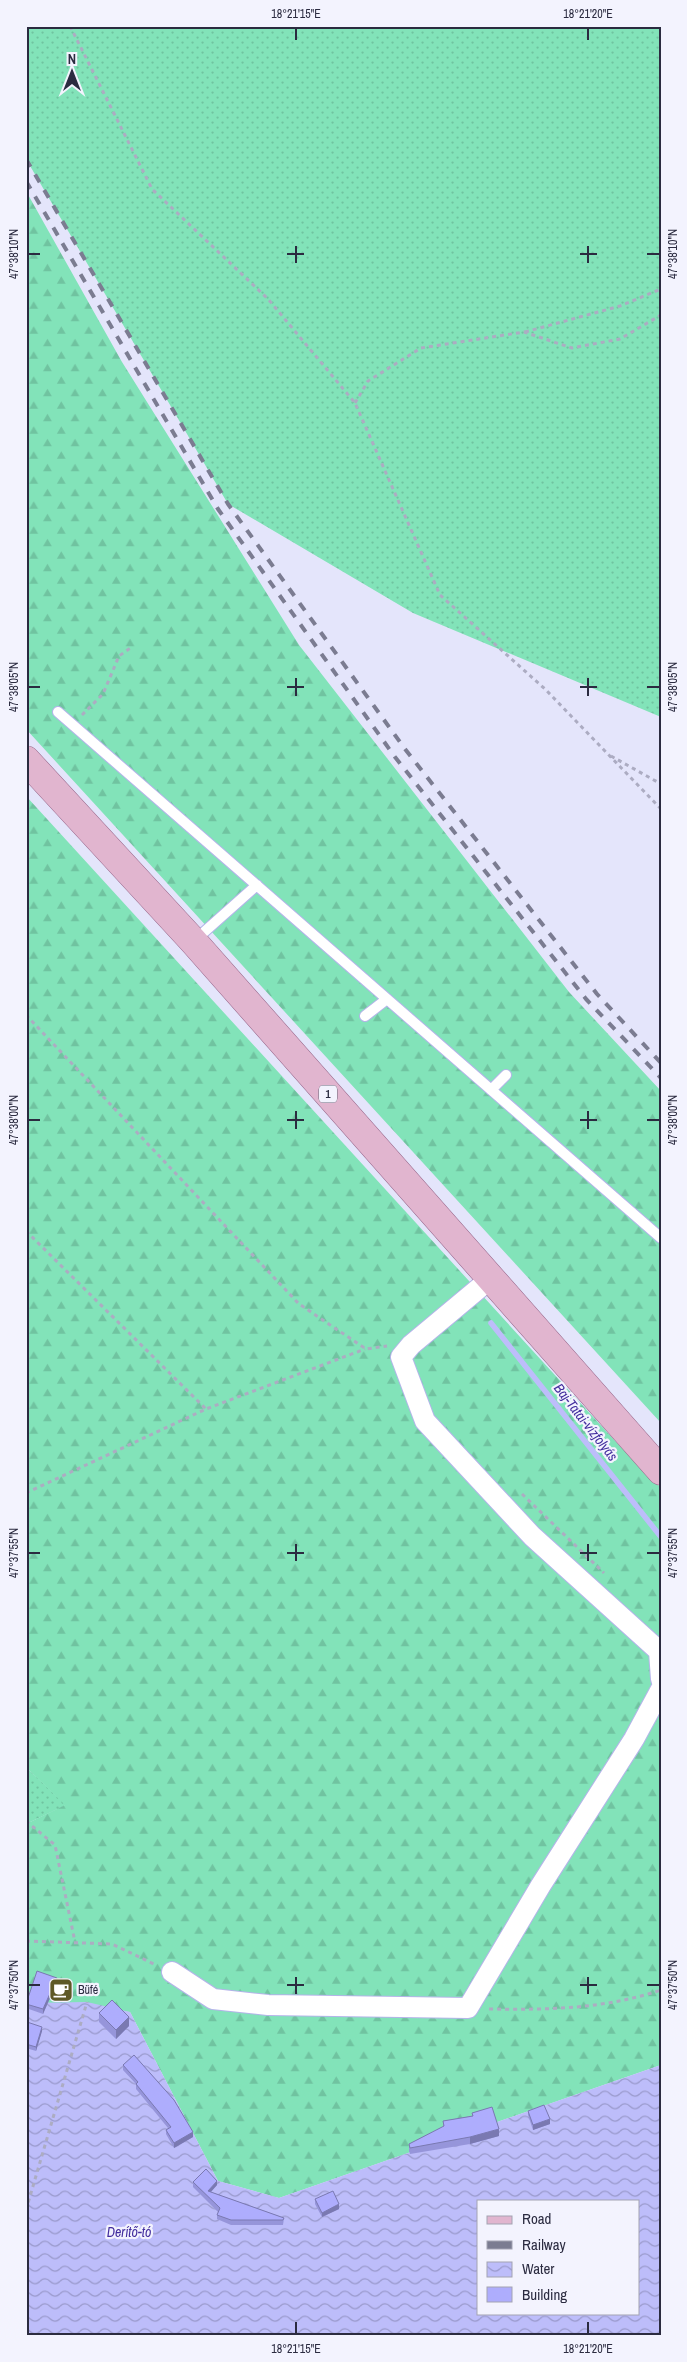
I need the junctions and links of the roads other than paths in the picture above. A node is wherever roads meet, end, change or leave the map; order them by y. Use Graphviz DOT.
graph roads {
  1 [pos="58,712"];
  2 [pos="26,760"];
  3 [pos="257,885"];
  4 [pos="193,942"];
  5 [pos="387,999"];
  6 [pos="365,1016"];
  7 [pos="506,1075"];
  8 [pos="491,1090"];
  9 [pos="661,1238"];
  10 [pos="490,1279"];
  11 [pos="661,1471"];
  12 [pos="661,1679"];
  13 [pos="661,1689"];
  14 [pos="172,1972"];
  1 -- 3 [label="lane"];
  2 -- 4 [label="main road, 1"];
  3 -- 4 [label="lane"];
  3 -- 5 [label="lane"];
  4 -- 10 [label="main road, 1"];
  5 -- 6 [label="lane"];
  5 -- 8 [label="lane"];
  7 -- 8 [label="lane"];
  8 -- 9 [label="lane"];
  10 -- 11 [label="main road, 1"];
  10 -- 12 [label="street"];
  13 -- 14 [label="street"];
}
